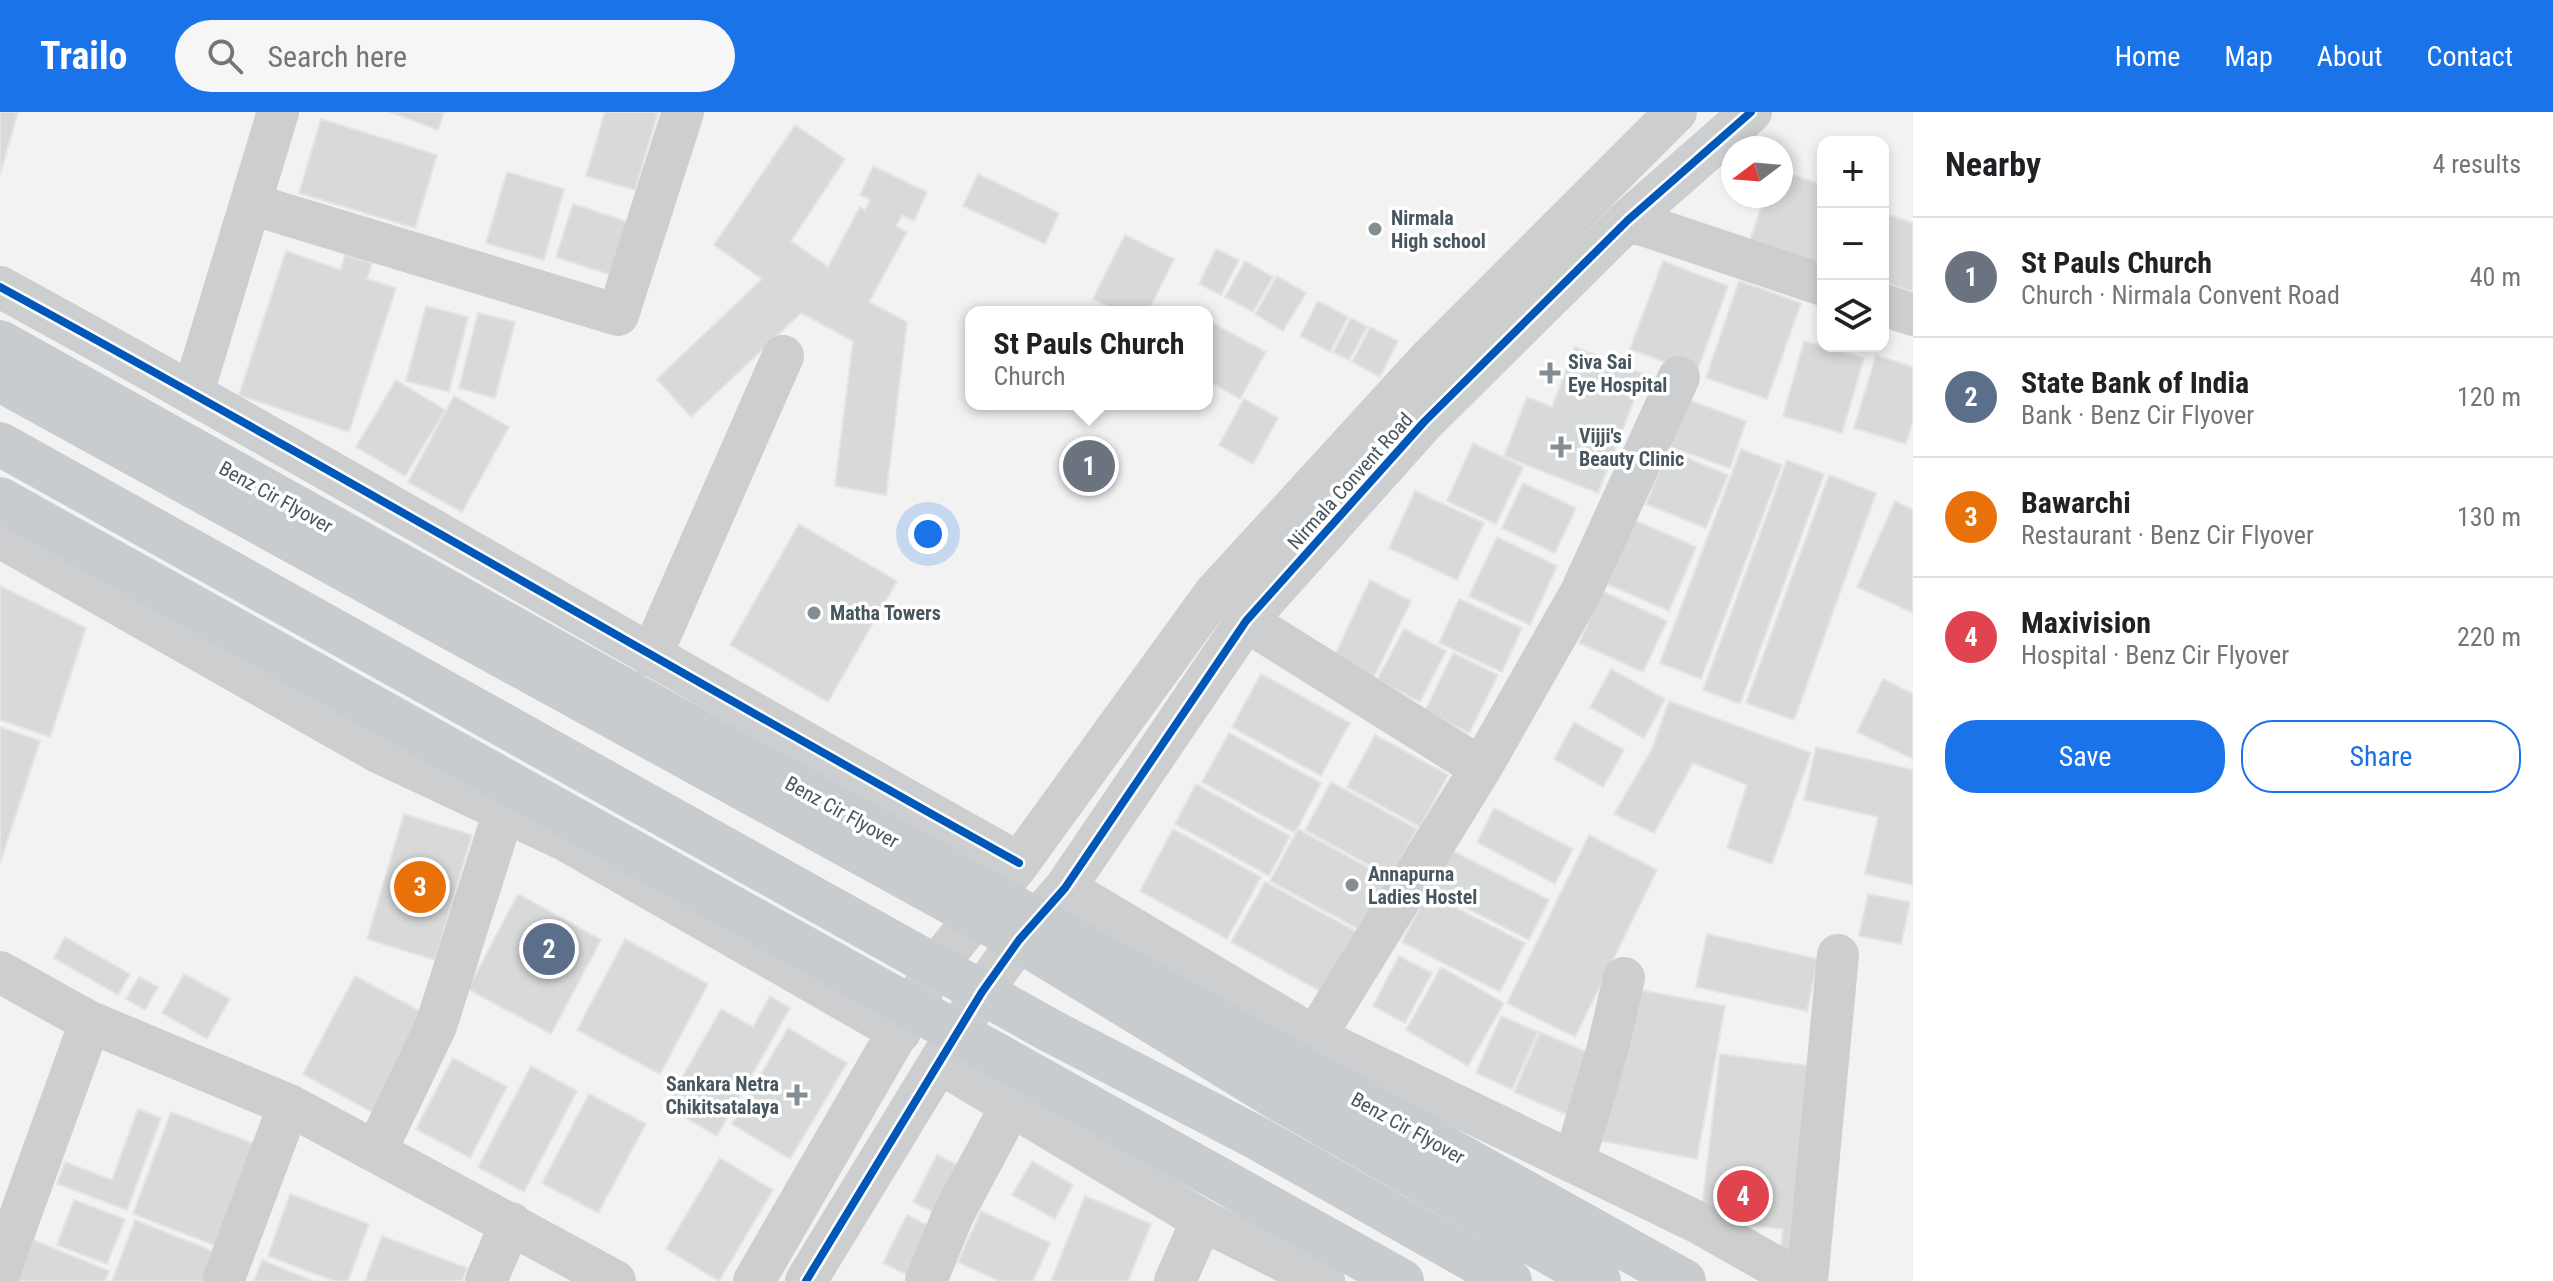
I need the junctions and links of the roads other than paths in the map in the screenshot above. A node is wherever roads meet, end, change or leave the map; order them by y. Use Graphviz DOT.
graph roads {
  1 [pos="278,112"];
  2 [pos="683,112"];
  3 [pos="1676,112"];
  4 [pos="1751,112"];
  5 [pos="251,204"];
  6 [pos="1628,220"];
  7 [pos="1817,283"];
  8 [pos="0,287"];
  9 [pos="1889,307"];
  10 [pos="1913,315"];
  11 [pos="0,342"];
  12 [pos="783,356"];
  13 [pos="1679,377"];
  14 [pos="0,380"];
  15 [pos="193,393"];
  16 [pos="0,444"];
  17 [pos="0,499"];
  18 [pos="0,537"];
  19 [pos="1246,621"];
  20 [pos="651,656"];
  21 [pos="1481,768"];
  22 [pos="504,811"];
  23 [pos="1019,863"];
  24 [pos="1065,888"];
  25 [pos="975,916"];
  26 [pos="1019,940"];
  27 [pos="1838,955"];
  28 [pos="936,966"];
  29 [pos="0,972"];
  30 [pos="1624,978"];
  31 [pos="982,992"];
  32 [pos="90,1022"];
  33 [pos="900,1032"];
  34 [pos="1315,1037"];
  35 [pos="940,1063"];
  36 [pos="1012,1104"];
  37 [pos="289,1105"];
  38 [pos="376,1151"];
  39 [pos="1574,1162"];
  40 [pos="1202,1220"];
  41 [pos="511,1223"];
  42 [pos="0,1271"];
  43 [pos="223,1281"];
  44 [pos="486,1281"];
  45 [pos="615,1281"];
  46 [pos="754,1281"];
  47 [pos="806,1281"];
  48 [pos="926,1281"];
  49 [pos="1175,1281"];
  50 [pos="1324,1281"];
  51 [pos="1402,1281"];
  52 [pos="1510,1281"];
  53 [pos="1599,1281"];
  54 [pos="1684,1281"];
  55 [pos="1801,1281"];
  56 [pos="1807,1281"];
  1 -- 5 [label="street"];
  2 -- 5 [label="street"];
  3 -- 23 [label="street, Nirmala Convent Road"];
  4 -- 6 [label="street, Nirmala Convent Road"];
  5 -- 15 [label="street"];
  6 -- 7 [label="street"];
  6 -- 19 [label="street, Nirmala Convent Road"];
  8 -- 15 [label="street"];
  9 -- 10 [label="street"];
  11 -- 54 [label="main road, Benz Cir Flyover, bridge"];
  12 -- 20 [label="street"];
  13 -- 21 [label="street"];
  14 -- 25 [label="main road"];
  15 -- 20 [label="street"];
  16 -- 28 [label="main road"];
  17 -- 51 [label="main road, bridge"];
  18 -- 22 [label="street"];
  19 -- 21 [label="street"];
  19 -- 24 [label="street, Nirmala Convent Road"];
  20 -- 23 [label="street"];
  21 -- 34 [label="street"];
  22 -- 33 [label="street"];
  22 -- 38 [label="street"];
  23 -- 25 [label="street, Nirmala Convent Road"];
  24 -- 26 [label="street, Nirmala Convent Road"];
  24 -- 34 [label="street"];
  25 -- 26 [label="main road"];
  25 -- 28 [label="street, Nirmala Convent Road"];
  26 -- 31 [label="street, Nirmala Convent Road"];
  26 -- 53 [label="main road"];
  27 -- 56 [label="street"];
  28 -- 31 [label="main road"];
  28 -- 33 [label="street, Nirmala Convent Road"];
  29 -- 32 [label="street"];
  30 -- 39 [label="street"];
  31 -- 35 [label="street, Nirmala Convent Road"];
  31 -- 52 [label="main road"];
  32 -- 37 [label="street"];
  32 -- 42 [label="street"];
  33 -- 46 [label="street, Nirmala Convent Road"];
  34 -- 39 [label="street"];
  35 -- 36 [label="street"];
  35 -- 47 [label="street, Nirmala Convent Road"];
  36 -- 40 [label="street"];
  36 -- 48 [label="street"];
  37 -- 38 [label="street"];
  37 -- 43 [label="street"];
  38 -- 41 [label="street"];
  39 -- 55 [label="street"];
  40 -- 49 [label="street"];
  40 -- 50 [label="street"];
  41 -- 44 [label="street"];
  41 -- 45 [label="street"];
}
